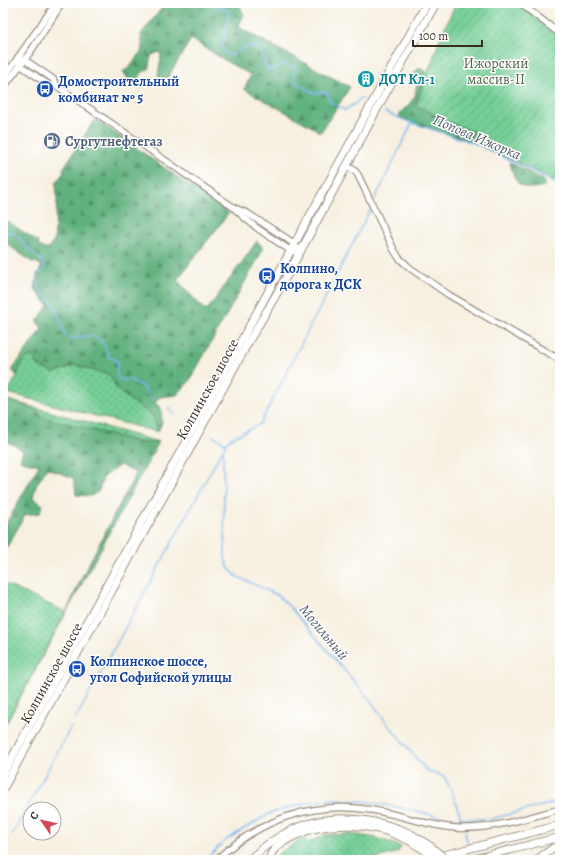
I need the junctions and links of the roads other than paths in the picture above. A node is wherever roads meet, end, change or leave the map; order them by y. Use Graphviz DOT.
graph roads {
  1 [pos="56,3"];
  2 [pos="62,3"];
  3 [pos="428,3"];
  4 [pos="436,3"];
  5 [pos="520,3"];
  6 [pos="532,3"];
  7 [pos="527,9"];
  8 [pos="560,34"];
  9 [pos="17,59"];
  10 [pos="25,60"];
  11 [pos="20,65"];
  12 [pos="3,79"];
  13 [pos="57,86"];
  14 [pos="3,88"];
  15 [pos="346,166"];
  16 [pos="293,248"];
  17 [pos="299,253"];
  18 [pos="560,360"];
  19 [pos="3,774"];
  20 [pos="3,789"];
  21 [pos="560,809"];
  22 [pos="560,825"];
  23 [pos="410,837"];
  24 [pos="560,837"];
  25 [pos="560,843"];
  26 [pos="216,860"];
  27 [pos="249,860"];
  28 [pos="270,860"];
  29 [pos="424,860"];
  30 [pos="437,860"];
  31 [pos="446,860"];
  32 [pos="470,860"];
  33 [pos="537,860"];
  1 -- 9 [label="street"];
  2 -- 10 [label="street"];
  3 -- 16 [label="main road, Колпинское шоссе"];
  4 -- 15 [label="main road, Колпинское шоссе"];
  5 -- 7 [label="street"];
  6 -- 7 [label="street"];
  7 -- 8 [label="street"];
  9 -- 10 [label="street"];
  9 -- 11 [label="street"];
  9 -- 12 [label="street"];
  10 -- 11 [label="street"];
  10 -- 13 [label="street"];
  11 -- 13 [label="street"];
  11 -- 14 [label="street"];
  13 -- 16 [label="street"];
  15 -- 17 [label="main road, Колпинское шоссе"];
  15 -- 18 [label="street"];
  16 -- 17 [label="street"];
  16 -- 19 [label="main road, Колпинское шоссе"];
  17 -- 20 [label="main road, Колпинское шоссе"];
  21 -- 26 [label="street"];
  22 -- 29 [label="main road"];
  23 -- 27 [label="main road"];
  23 -- 28 [label="main road"];
  23 -- 30 [label="main road, bridge"];
  23 -- 31 [label="main road, bridge"];
  24 -- 32 [label="main road"];
  25 -- 33 [label="main road"];
}
